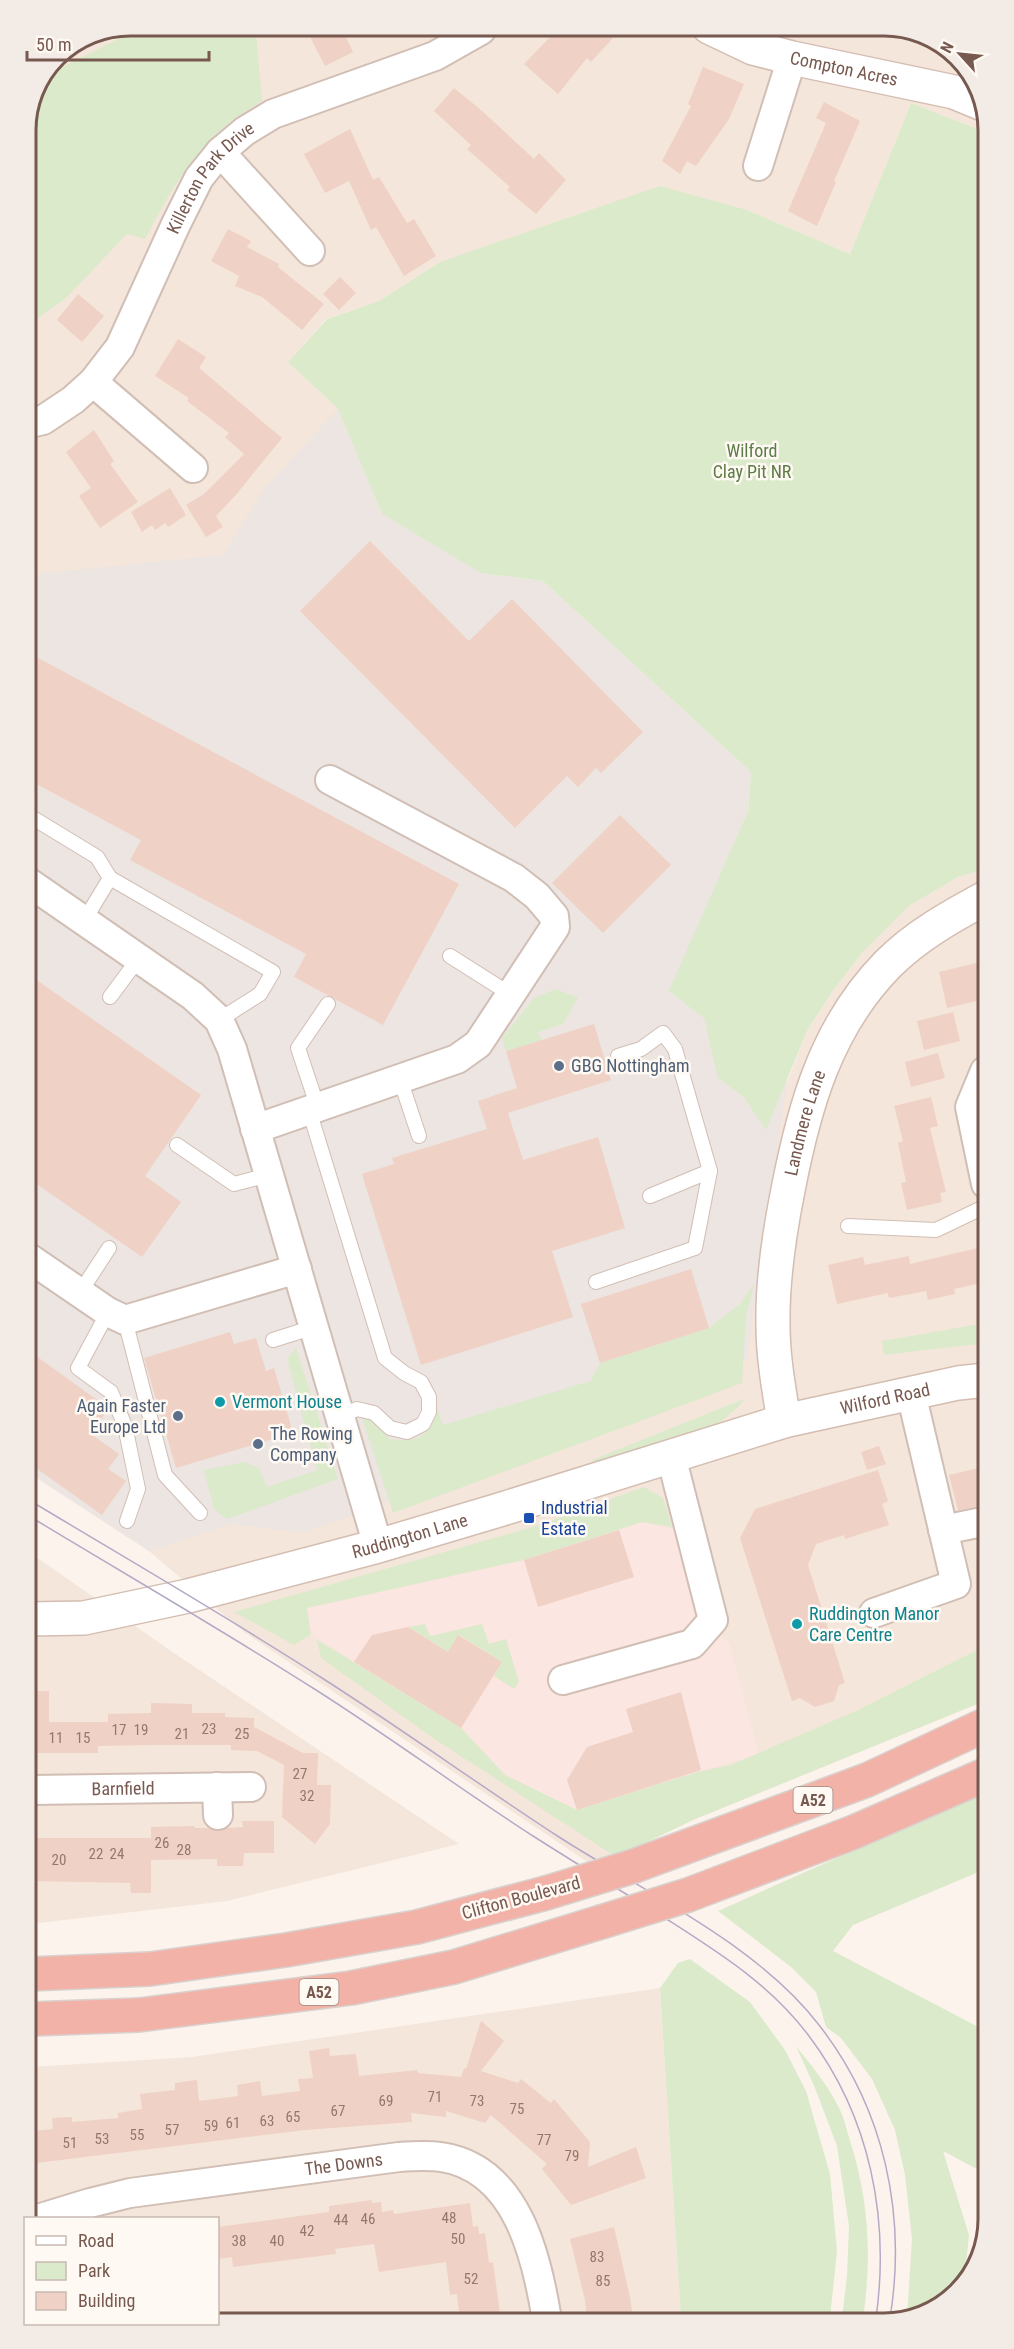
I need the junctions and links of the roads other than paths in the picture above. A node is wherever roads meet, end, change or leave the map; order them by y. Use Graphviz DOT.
graph roads {
  1 [pos="470,36"];
  2 [pos="728,36"];
  3 [pos="792,58"];
  4 [pos="973,100"];
  5 [pos="220,152"];
  6 [pos="758,166"];
  7 [pos="310,251"];
  8 [pos="93,382"];
  9 [pos="36,422"];
  10 [pos="193,468"];
  11 [pos="330,780"];
  12 [pos="36,820"];
  13 [pos="110,878"];
  14 [pos="36,888"];
  15 [pos="978,902"];
  16 [pos="84,921"];
  17 [pos="450,956"];
  18 [pos="139,958"];
  19 [pos="510,994"];
  20 [pos="110,997"];
  21 [pos="328,1004"];
  22 [pos="219,1020"];
  23 [pos="618,1056"];
  24 [pos="400,1079"];
  25 [pos="978,1089"];
  26 [pos="314,1109"];
  27 [pos="255,1129"];
  28 [pos="419,1136"];
  29 [pos="177,1145"];
  30 [pos="978,1146"];
  31 [pos="710,1171"];
  32 [pos="269,1175"];
  33 [pos="650,1196"];
  34 [pos="978,1210"];
  35 [pos="848,1226"];
  36 [pos="109,1248"];
  37 [pos="36,1263"];
  38 [pos="297,1269"];
  39 [pos="596,1282"];
  40 [pos="79,1294"];
  41 [pos="116,1316"];
  42 [pos="314,1327"];
  43 [pos="273,1340"];
  44 [pos="978,1381"];
  45 [pos="911,1393"];
  46 [pos="340,1416"];
  47 [pos="784,1421"];
  48 [pos="671,1456"];
  49 [pos="200,1513"];
  50 [pos="127,1521"];
  51 [pos="978,1523"];
  52 [pos="943,1530"];
  53 [pos="378,1546"];
  54 [pos="874,1613"];
  55 [pos="36,1618"];
  56 [pos="563,1680"];
  57 [pos="978,1728"];
  58 [pos="978,1778"];
  59 [pos="217,1787"];
  60 [pos="250,1787"];
  61 [pos="36,1790"];
  62 [pos="218,1815"];
  63 [pos="36,1974"];
  64 [pos="36,2019"];
  65 [pos="45,2217"];
  66 [pos="546,2313"];
  1 -- 5 [label="street, Killerton Park Drive"];
  2 -- 3 [label="main road, Compton Acres"];
  3 -- 4 [label="main road, Compton Acres"];
  3 -- 6 [label="street"];
  5 -- 7 [label="street"];
  5 -- 8 [label="street, Killerton Park Drive"];
  8 -- 9 [label="street, Killerton Park Drive"];
  8 -- 10 [label="street"];
  11 -- 19 [label="street"];
  12 -- 13 [label="lane"];
  13 -- 16 [label="lane"];
  13 -- 22 [label="lane"];
  14 -- 16 [label="street"];
  15 -- 47 [label="main road, Landmere Lane"];
  16 -- 18 [label="street"];
  17 -- 19 [label="lane"];
  18 -- 20 [label="lane"];
  18 -- 22 [label="street"];
  19 -- 24 [label="street"];
  21 -- 26 [label="lane"];
  22 -- 27 [label="street"];
  23 -- 31 [label="lane"];
  24 -- 26 [label="street"];
  24 -- 28 [label="lane"];
  25 -- 30 [label="street"];
  26 -- 27 [label="street"];
  26 -- 46 [label="lane"];
  27 -- 32 [label="street"];
  29 -- 32 [label="lane"];
  31 -- 33 [label="lane"];
  31 -- 39 [label="lane"];
  32 -- 38 [label="street"];
  34 -- 35 [label="lane"];
  36 -- 40 [label="lane"];
  37 -- 40 [label="street"];
  38 -- 41 [label="street"];
  38 -- 42 [label="street"];
  40 -- 41 [label="street"];
  41 -- 49 [label="lane"];
  41 -- 50 [label="lane"];
  42 -- 43 [label="lane"];
  42 -- 46 [label="street"];
  44 -- 45 [label="main road, Wilford Road"];
  45 -- 47 [label="main road, Wilford Road"];
  45 -- 52 [label="street"];
  46 -- 53 [label="street"];
  47 -- 48 [label="main road, Ruddington Lane"];
  48 -- 53 [label="main road, Ruddington Lane"];
  48 -- 56 [label="street"];
  51 -- 52 [label="street"];
  52 -- 54 [label="street"];
  53 -- 55 [label="main road, Ruddington Lane"];
  57 -- 63 [label="highway, Clifton Boulevard / A52, bridge"];
  58 -- 64 [label="highway, A52, bridge"];
  59 -- 60 [label="street, Barnfield"];
  59 -- 61 [label="street, Barnfield"];
  59 -- 62 [label="street"];
  65 -- 66 [label="street, The Downs"];
}
